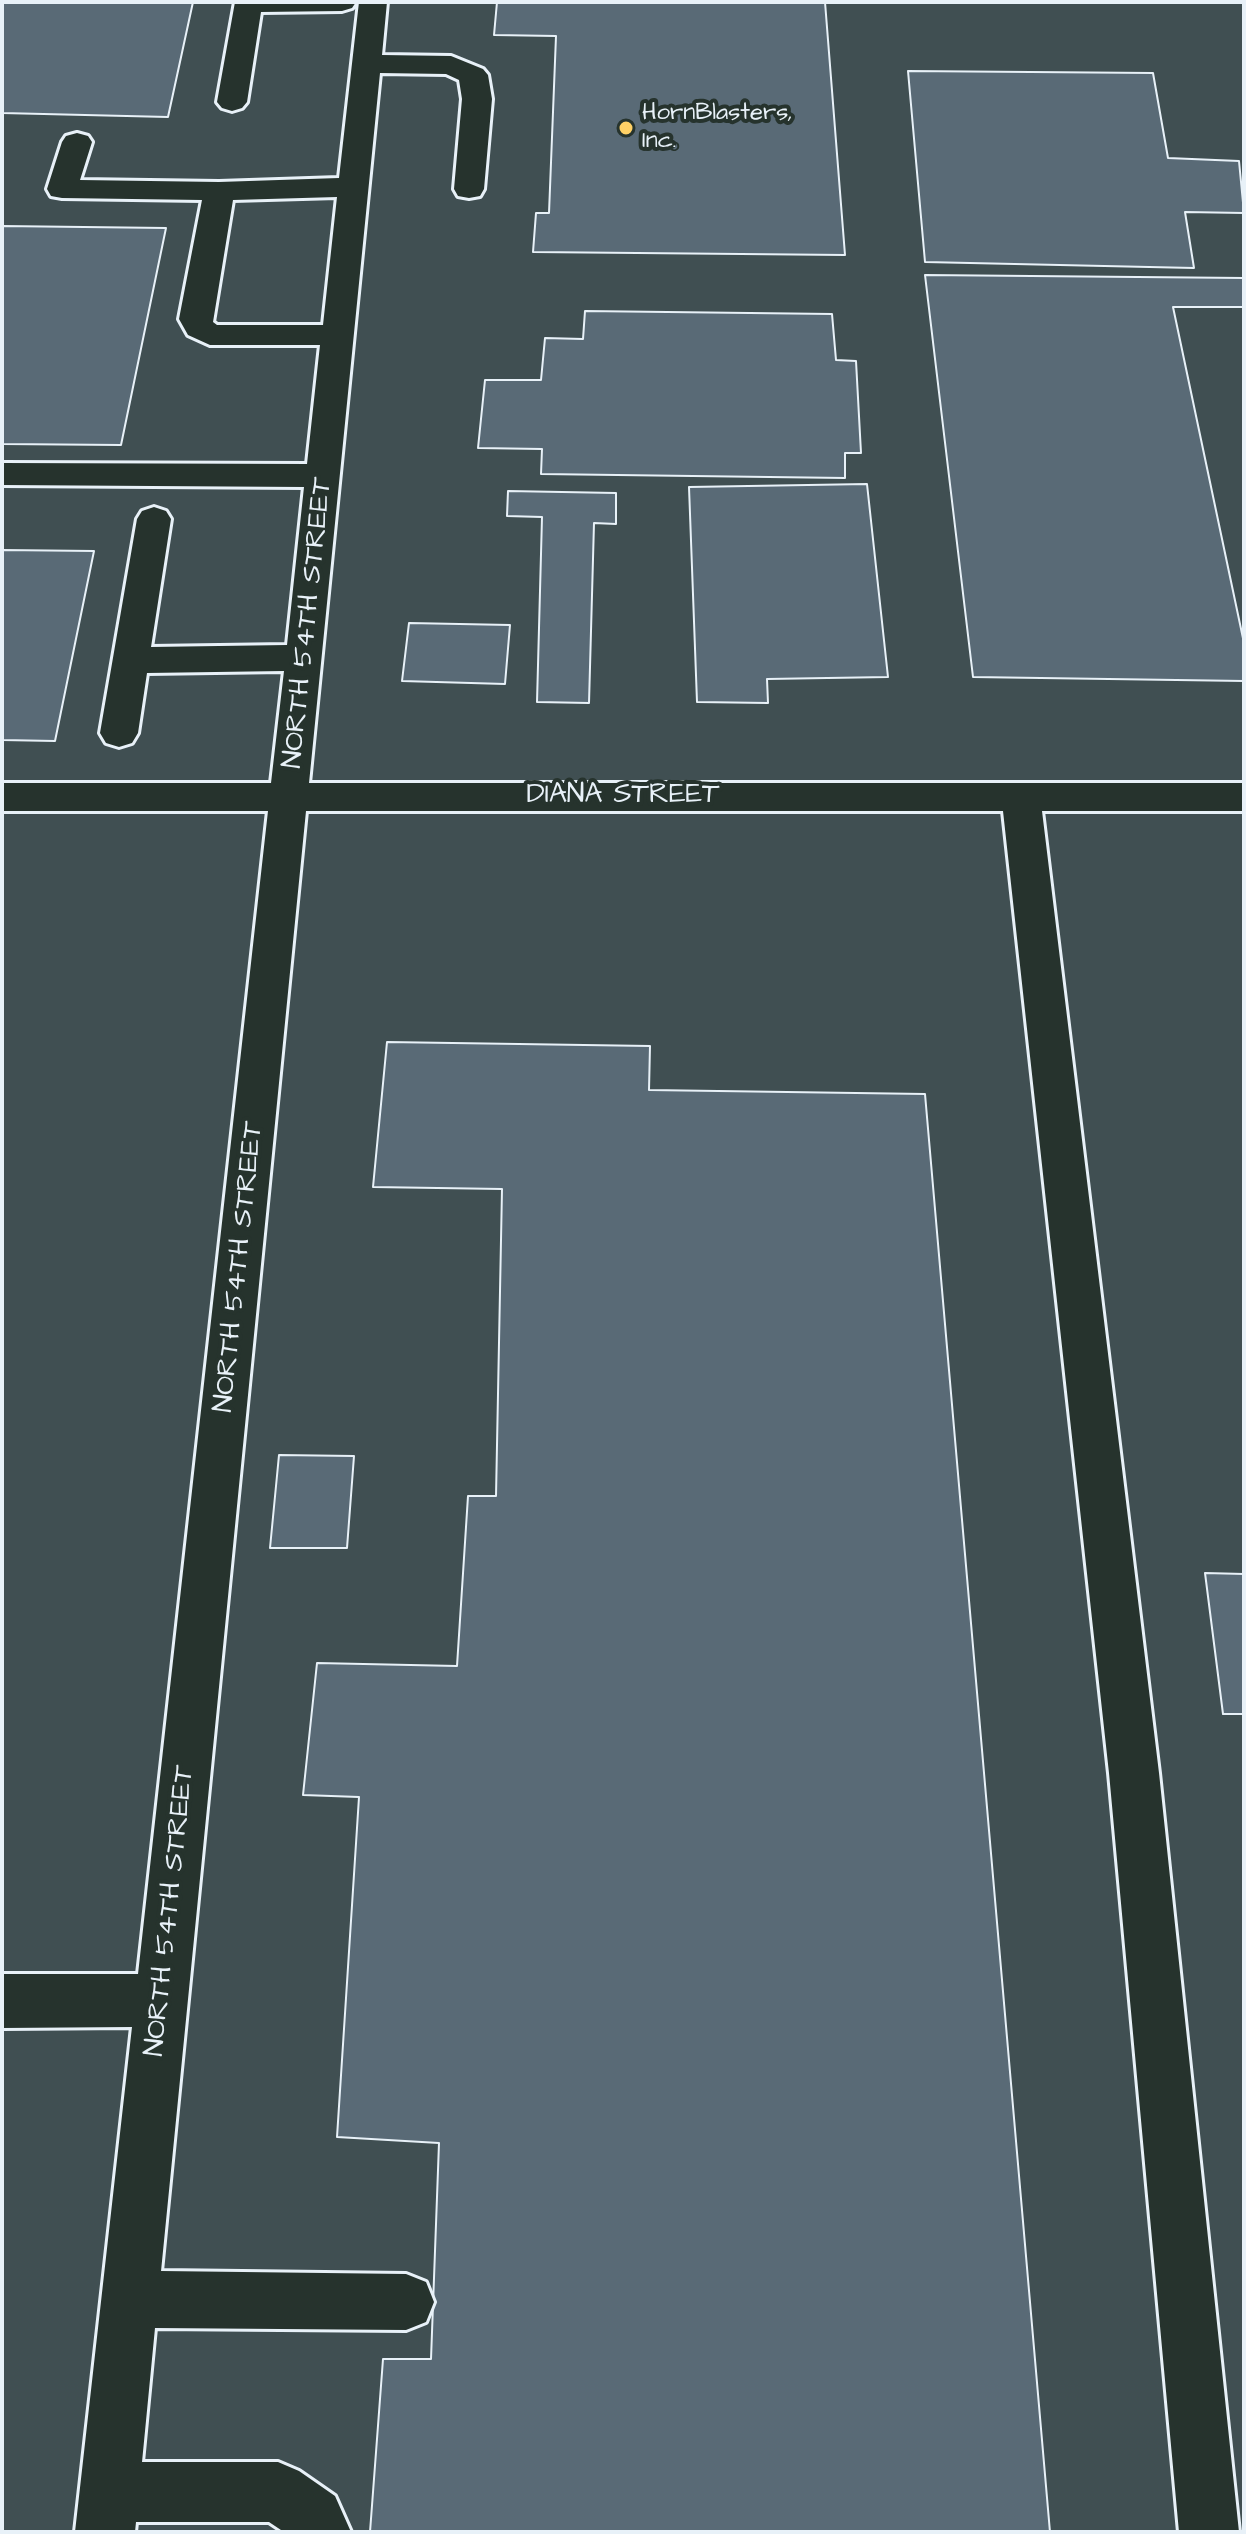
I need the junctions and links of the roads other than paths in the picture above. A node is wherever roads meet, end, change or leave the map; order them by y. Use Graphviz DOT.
graph roads {
  1 [pos="342,2"];
  2 [pos="373,2"];
  3 [pos="366,64"];
  4 [pos="232,102"];
  5 [pos="77,142"];
  6 [pos="354,187"];
  7 [pos="469,189"];
  8 [pos="219,191"];
  9 [pos="339,335"];
  10 [pos="2,474"];
  11 [pos="324,476"];
  12 [pos="154,519"];
  13 [pos="305,658"];
  14 [pos="131,660"];
  15 [pos="119,733"];
  16 [pos="291,795"];
  17 [pos="2,797"];
  18 [pos="1021,797"];
  19 [pos="1244,797"];
  20 [pos="162,2000"];
  21 [pos="2,2001"];
  22 [pos="130,2299"];
  23 [pos="406,2302"];
  24 [pos="107,2512"];
  25 [pos="321,2532"];
  26 [pos="1209,2532"];
  1 -- 4 [label="street"];
  2 -- 3 [label="street, NORTH 54TH STREET"];
  3 -- 6 [label="street, NORTH 54TH STREET"];
  3 -- 7 [label="street"];
  5 -- 8 [label="street"];
  6 -- 8 [label="street"];
  6 -- 9 [label="street, NORTH 54TH STREET"];
  8 -- 9 [label="street"];
  9 -- 11 [label="street, NORTH 54TH STREET"];
  10 -- 11 [label="street"];
  11 -- 13 [label="street, NORTH 54TH STREET"];
  12 -- 14 [label="street"];
  13 -- 14 [label="street"];
  13 -- 16 [label="street, NORTH 54TH STREET"];
  14 -- 15 [label="street"];
  16 -- 17 [label="street, DIANA STREET"];
  16 -- 18 [label="street, DIANA STREET"];
  16 -- 20 [label="street, NORTH 54TH STREET"];
  18 -- 19 [label="street, DIANA STREET"];
  18 -- 26 [label="street"];
  20 -- 21 [label="street"];
  20 -- 22 [label="street, NORTH 54TH STREET"];
  22 -- 23 [label="street"];
  22 -- 24 [label="street, NORTH 54TH STREET"];
  24 -- 25 [label="street"];
}
